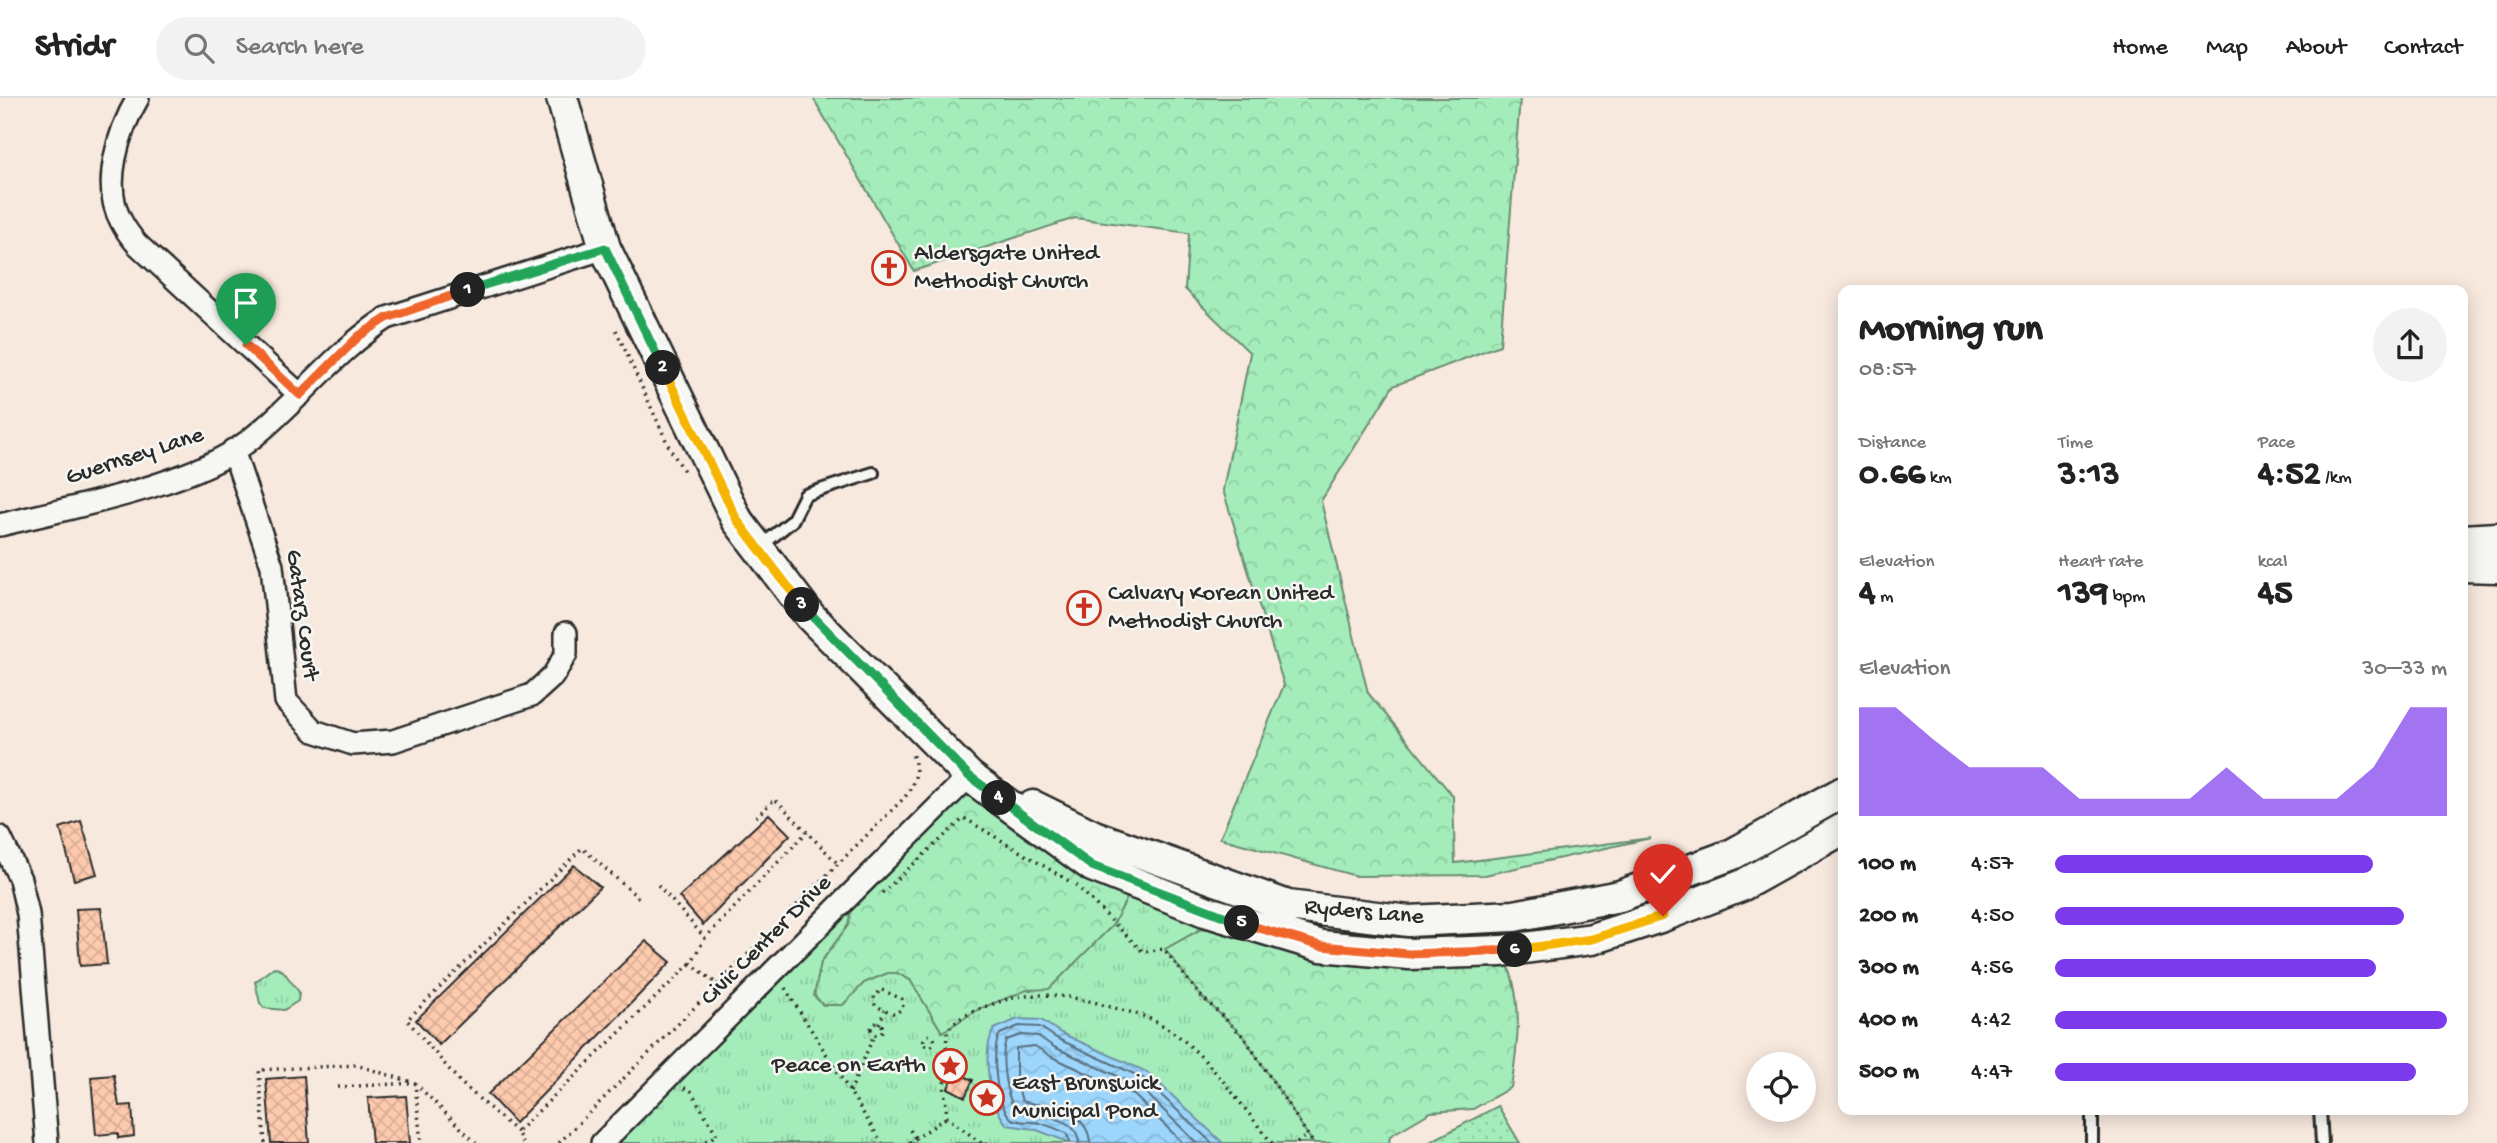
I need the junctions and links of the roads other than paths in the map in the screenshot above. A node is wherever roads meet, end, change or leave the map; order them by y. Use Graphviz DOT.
graph roads {
  1 [pos="138,98"];
  2 [pos="562,98"];
  3 [pos="605,248"];
  4 [pos="300,395"];
  5 [pos="233,450"];
  6 [pos="873,473"];
  7 [pos="0,525"];
  8 [pos="2497,538"];
  9 [pos="2468,540"];
  10 [pos="759,548"];
  11 [pos="2468,566"];
  12 [pos="2497,567"];
  13 [pos="566,633"];
  14 [pos="969,776"];
  15 [pos="1838,795"];
  16 [pos="1838,832"];
  17 [pos="0,837"];
  18 [pos="2092,1115"];
  19 [pos="2320,1115"];
  20 [pos="47,1143"];
  21 [pos="602,1143"];
  22 [pos="2092,1143"];
  23 [pos="2322,1143"];
  1 -- 4 [label="street"];
  2 -- 3 [label="main road, Ryders Lane"];
  3 -- 4 [label="street, Guernsey Lane"];
  3 -- 10 [label="main road, Ryders Lane"];
  4 -- 5 [label="street, Guernsey Lane"];
  5 -- 7 [label="street, Guernsey Lane"];
  5 -- 13 [label="street, Gatarz Court"];
  6 -- 10 [label="lane"];
  8 -- 9 [label="main road"];
  10 -- 14 [label="main road, Ryders Lane"];
  11 -- 12 [label="main road"];
  14 -- 15 [label="main road, Ryders Lane"];
  14 -- 16 [label="main road, Ryders Lane"];
  14 -- 21 [label="street, Civic Center Drive"];
  17 -- 20 [label="street"];
  18 -- 22 [label="lane"];
  19 -- 23 [label="lane"];
}
